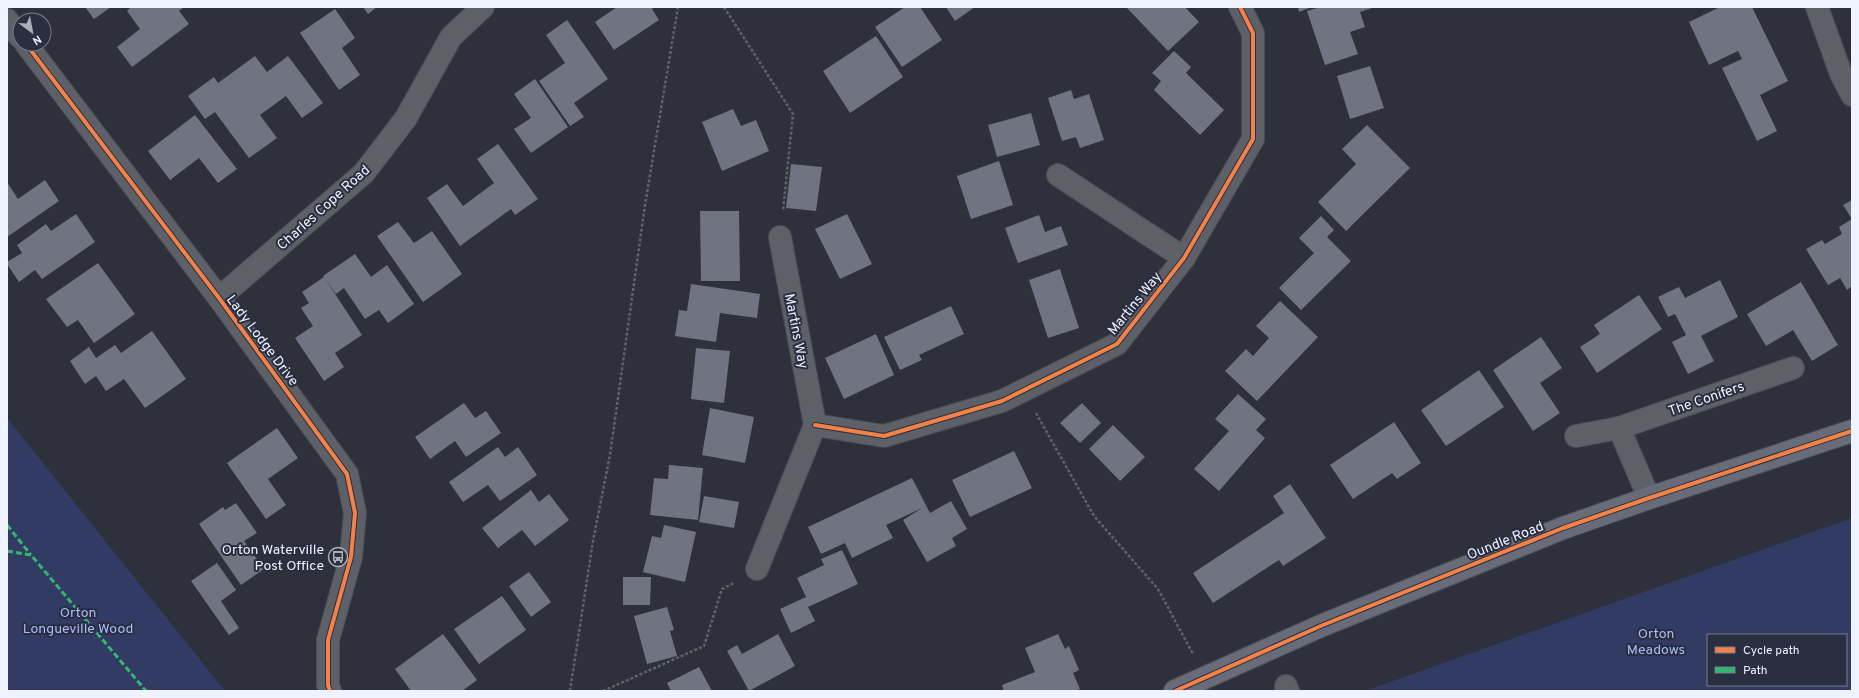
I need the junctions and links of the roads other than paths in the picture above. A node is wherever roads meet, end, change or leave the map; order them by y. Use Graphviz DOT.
graph roads {
  1 [pos="483,7"];
  2 [pos="1240,7"];
  3 [pos="1817,7"];
  4 [pos="32,52"];
  5 [pos="1852,95"];
  6 [pos="1058,175"];
  7 [pos="780,237"];
  8 [pos="1184,258"];
  9 [pos="219,298"];
  10 [pos="1793,368"];
  11 [pos="815,425"];
  12 [pos="1619,428"];
  13 [pos="1852,432"];
  14 [pos="1576,436"];
  15 [pos="1650,498"];
  16 [pos="758,569"];
  17 [pos="330,691"];
  18 [pos="1175,691"];
  1 -- 9 [label="street, Charles Cope Road"];
  2 -- 8 [label="street, Martins Way"];
  3 -- 5 [label="street"];
  4 -- 9 [label="street, Lady Lodge Drive"];
  6 -- 8 [label="street"];
  7 -- 11 [label="street, Martins Way"];
  8 -- 11 [label="street, Martins Way"];
  9 -- 17 [label="street, Lady Lodge Drive"];
  10 -- 12 [label="street, The Conifers"];
  11 -- 16 [label="street"];
  12 -- 14 [label="street, The Conifers"];
  12 -- 15 [label="street"];
  13 -- 15 [label="main road, Oundle Road"];
  15 -- 18 [label="main road, Oundle Road"];
}
